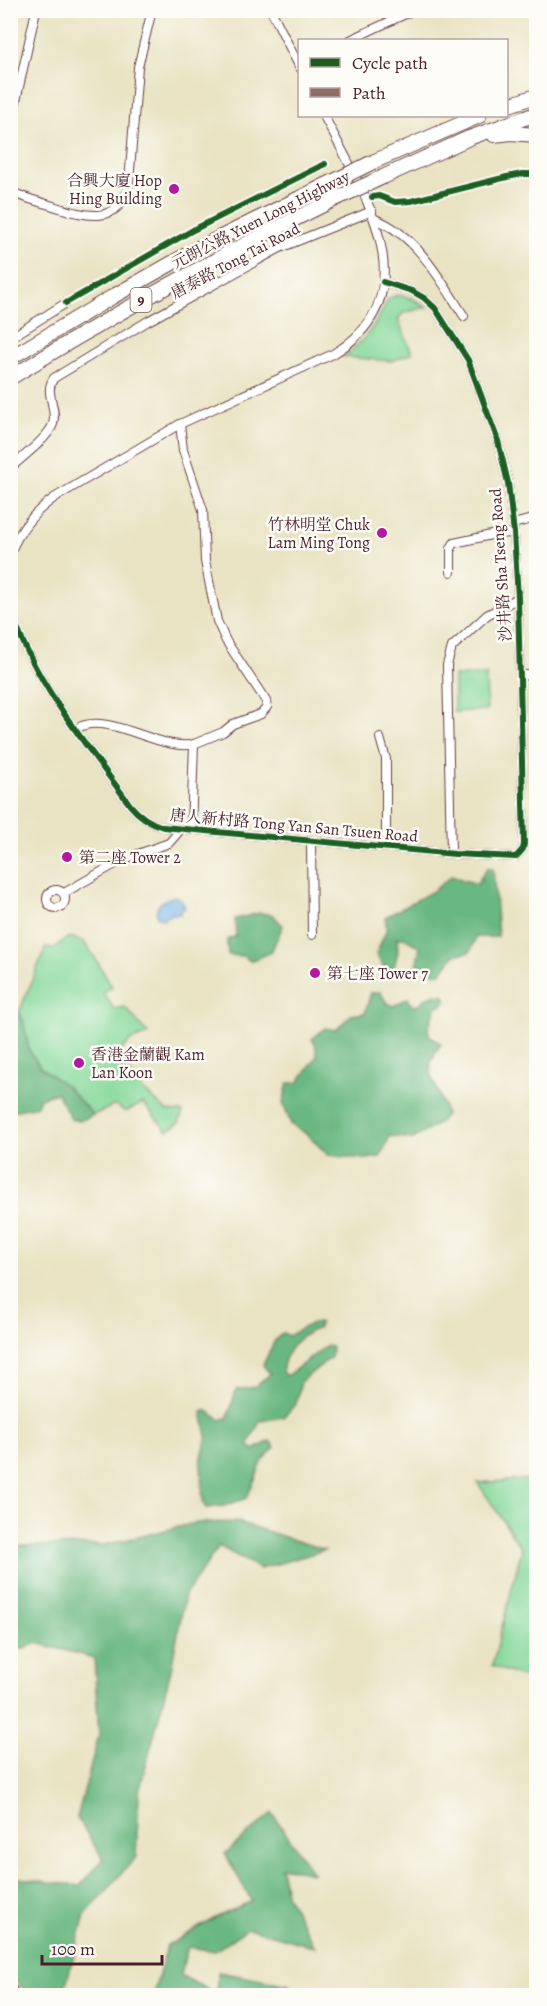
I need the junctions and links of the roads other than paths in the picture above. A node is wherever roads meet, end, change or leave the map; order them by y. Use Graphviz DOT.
graph roads {
  1 [pos="36,10"];
  2 [pos="152,10"];
  3 [pos="272,10"];
  4 [pos="414,10"];
  5 [pos="352,39"];
  6 [pos="298,63"];
  7 [pos="537,96"];
  8 [pos="13,101"];
  9 [pos="508,106"];
  10 [pos="537,114"];
  11 [pos="325,117"];
  12 [pos="477,117"];
  13 [pos="10,128"];
  14 [pos="537,135"];
  15 [pos="423,158"];
  16 [pos="10,191"];
  17 [pos="372,211"];
  18 [pos="375,219"];
  19 [pos="383,282"];
  20 [pos="66,303"];
  21 [pos="464,316"];
  22 [pos="10,338"];
  23 [pos="10,358"];
  24 [pos="10,378"];
  25 [pos="180,424"];
  26 [pos="10,468"];
  27 [pos="537,519"];
  28 [pos="513,524"];
  29 [pos="514,533"];
  30 [pos="10,554"];
  31 [pos="451,572"];
  32 [pos="518,598"];
  33 [pos="10,607"];
  34 [pos="537,674"];
  35 [pos="520,676"];
  36 [pos="76,729"];
  37 [pos="380,738"];
  38 [pos="194,744"];
  39 [pos="181,828"];
  40 [pos="191,830"];
  41 [pos="311,840"];
  42 [pos="386,848"];
  43 [pos="451,853"];
  44 [pos="516,857"];
  45 [pos="64,893"];
  46 [pos="312,935"];
  1 -- 8 [label="street"];
  2 -- 16 [label="street"];
  3 -- 6 [label="street"];
  4 -- 5 [label="street"];
  7 -- 9 [label="highway"];
  8 -- 13 [label="street"];
  10 -- 15 [label="highway, 元朗公路 Yuen Long Highway / 9"];
  11 -- 17 [label="street"];
  12 -- 23 [label="highway, 元朗公路 Yuen Long Highway / 9, bridge"];
  14 -- 15 [label="highway"];
  15 -- 24 [label="highway, 元朗公路 Yuen Long Highway / 9, bridge"];
  17 -- 18 [label="street"];
  17 -- 26 [label="street, 唐泰路 Tong Tai Road"];
  18 -- 19 [label="street"];
  18 -- 21 [label="street"];
  19 -- 25 [label="street"];
  19 -- 28 [label="street, 沙井路 Sha Tseng Road"];
  20 -- 22 [label="street"];
  25 -- 30 [label="street"];
  25 -- 38 [label="street"];
  27 -- 28 [label="street"];
  28 -- 29 [label="street, 沙井路 Sha Tseng Road"];
  29 -- 31 [label="street"];
  29 -- 32 [label="street, 沙井路 Sha Tseng Road"];
  32 -- 35 [label="street, 沙井路 Sha Tseng Road"];
  32 -- 43 [label="street"];
  33 -- 36 [label="street, 唐人新村路 Tong Yan San Tsuen Road"];
  34 -- 35 [label="street"];
  35 -- 44 [label="street, 沙井路 Sha Tseng Road"];
  36 -- 38 [label="street"];
  36 -- 39 [label="street, 唐人新村路 Tong Yan San Tsuen Road"];
  37 -- 42 [label="street"];
  38 -- 40 [label="street"];
  39 -- 40 [label="street, 唐人新村路 Tong Yan San Tsuen Road"];
  39 -- 45 [label="street"];
  40 -- 41 [label="street, 唐人新村路 Tong Yan San Tsuen Road"];
  41 -- 42 [label="street, 唐人新村路 Tong Yan San Tsuen Road"];
  41 -- 46 [label="street"];
  42 -- 43 [label="street, 唐人新村路 Tong Yan San Tsuen Road"];
  43 -- 44 [label="street, 唐人新村路 Tong Yan San Tsuen Road"];
}
